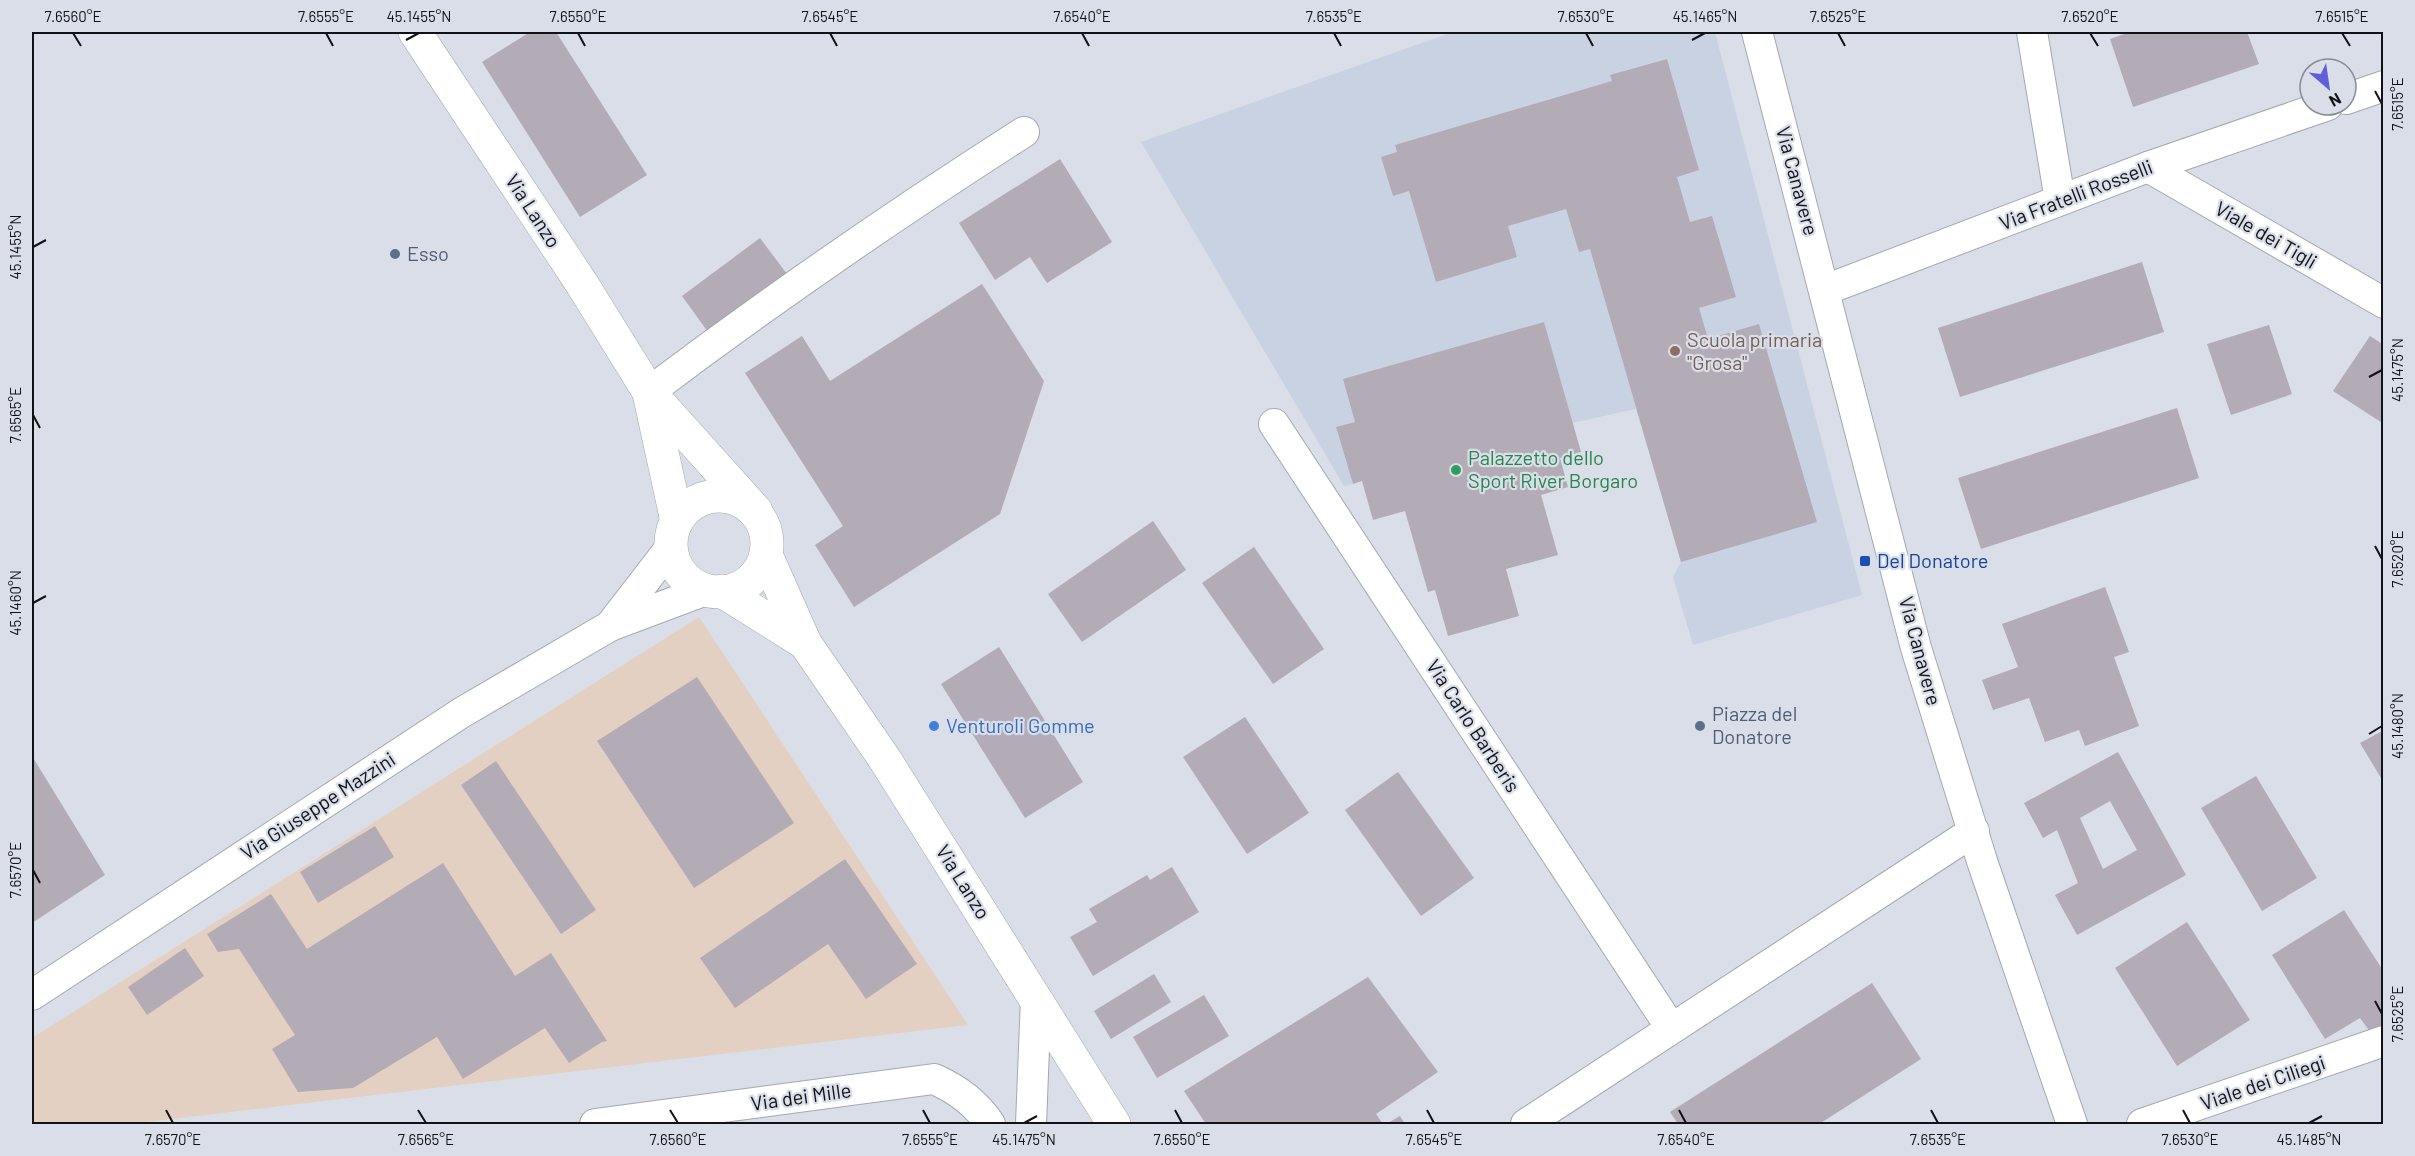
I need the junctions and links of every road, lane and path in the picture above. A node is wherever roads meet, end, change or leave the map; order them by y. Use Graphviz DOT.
graph roads {
  1 [pos="415,32"];
  2 [pos="1757,32"];
  3 [pos="2032,32"];
  4 [pos="2384,86"];
  5 [pos="2358,95"];
  6 [pos="2298,115"];
  7 [pos="1024,132"];
  8 [pos="2148,167"];
  9 [pos="2060,200"];
  10 [pos="1825,290"];
  11 [pos="2384,303"];
  12 [pos="649,392"];
  13 [pos="1274,424"];
  14 [pos="756,511"];
  15 [pos="674,534"];
  16 [pos="766,555"];
  17 [pos="714,591"];
  18 [pos="610,626"];
  19 [pos="805,644"];
  20 [pos="1974,831"];
  21 [pos="32,995"];
  22 [pos="1036,998"];
  23 [pos="1671,1028"];
  24 [pos="2384,1041"];
  25 [pos="595,1125"];
  26 [pos="990,1125"];
  27 [pos="1031,1125"];
  28 [pos="1114,1125"];
  29 [pos="1526,1125"];
  30 [pos="2072,1125"];
  31 [pos="2142,1125"];
  1 -- 12 [label="street, Via Lanzo"];
  2 -- 10 [label="street, Via Canavere"];
  3 -- 9 [label="street"];
  4 -- 5 [label="street"];
  6 -- 8 [label="street, Via Fratelli Rosselli"];
  7 -- 12 [label="street"];
  8 -- 9 [label="street, Via Fratelli Rosselli"];
  8 -- 11 [label="street, Viale dei Tigli"];
  9 -- 10 [label="street, Via Fratelli Rosselli"];
  10 -- 20 [label="street, Via Canavere"];
  12 -- 14 [label="street, Via Lanzo"];
  12 -- 15 [label="street, Via Lanzo"];
  13 -- 23 [label="street, Via Carlo Barberis"];
  14 -- 15 [label="street"];
  14 -- 16 [label="street"];
  15 -- 17 [label="street"];
  15 -- 18 [label="street, Via Giuseppe Mazzini"];
  16 -- 17 [label="street"];
  16 -- 19 [label="street, Via Lanzo"];
  17 -- 18 [label="street, Via Giuseppe Mazzini"];
  17 -- 19 [label="street, Via Lanzo"];
  18 -- 21 [label="street, Via Giuseppe Mazzini"];
  19 -- 22 [label="street, Via Lanzo"];
  20 -- 23 [label="street"];
  20 -- 30 [label="street, Via Canavere"];
  22 -- 27 [label="street"];
  22 -- 28 [label="street, Via Lanzo"];
  23 -- 29 [label="street"];
  24 -- 31 [label="street, Viale dei Ciliegi"];
  25 -- 26 [label="street, Via dei Mille"];
}
